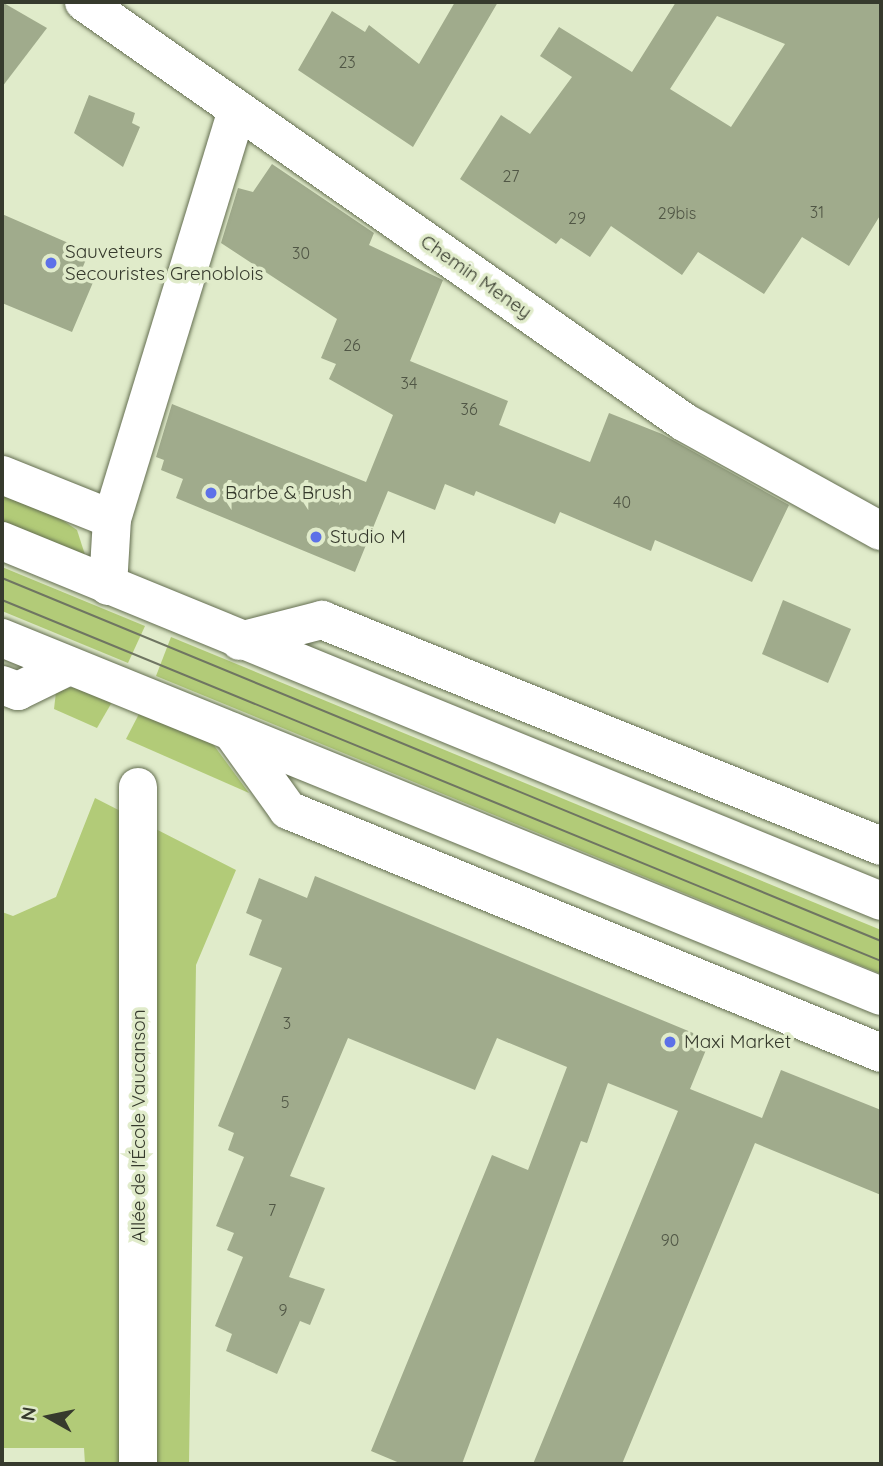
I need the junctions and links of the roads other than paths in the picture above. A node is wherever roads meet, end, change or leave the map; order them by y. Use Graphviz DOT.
graph roads {
  1 [pos="84,2"];
  2 [pos="236,110"];
  3 [pos="2,475"];
  4 [pos="111,519"];
  5 [pos="881,531"];
  6 [pos="2,541"];
  7 [pos="108,586"];
  8 [pos="2,638"];
  9 [pos="240,641"];
  10 [pos="69,666"];
  11 [pos="2,685"];
  12 [pos="232,732"];
  13 [pos="138,787"];
  14 [pos="881,846"];
  15 [pos="881,901"];
  16 [pos="881,996"];
  17 [pos="881,1053"];
  18 [pos="138,1464"];
  1 -- 2 [label="street, Chemin Meney"];
  2 -- 4 [label="street"];
  2 -- 5 [label="street, Chemin Meney"];
  3 -- 4 [label="street"];
  4 -- 7 [label="street"];
  6 -- 7 [label="street"];
  7 -- 9 [label="street"];
  8 -- 10 [label="street"];
  9 -- 14 [label="street"];
  9 -- 15 [label="street"];
  10 -- 11 [label="street"];
  10 -- 12 [label="street"];
  12 -- 16 [label="street"];
  12 -- 17 [label="street"];
  13 -- 18 [label="street, Allée de l'École Vaucanson"];
}
